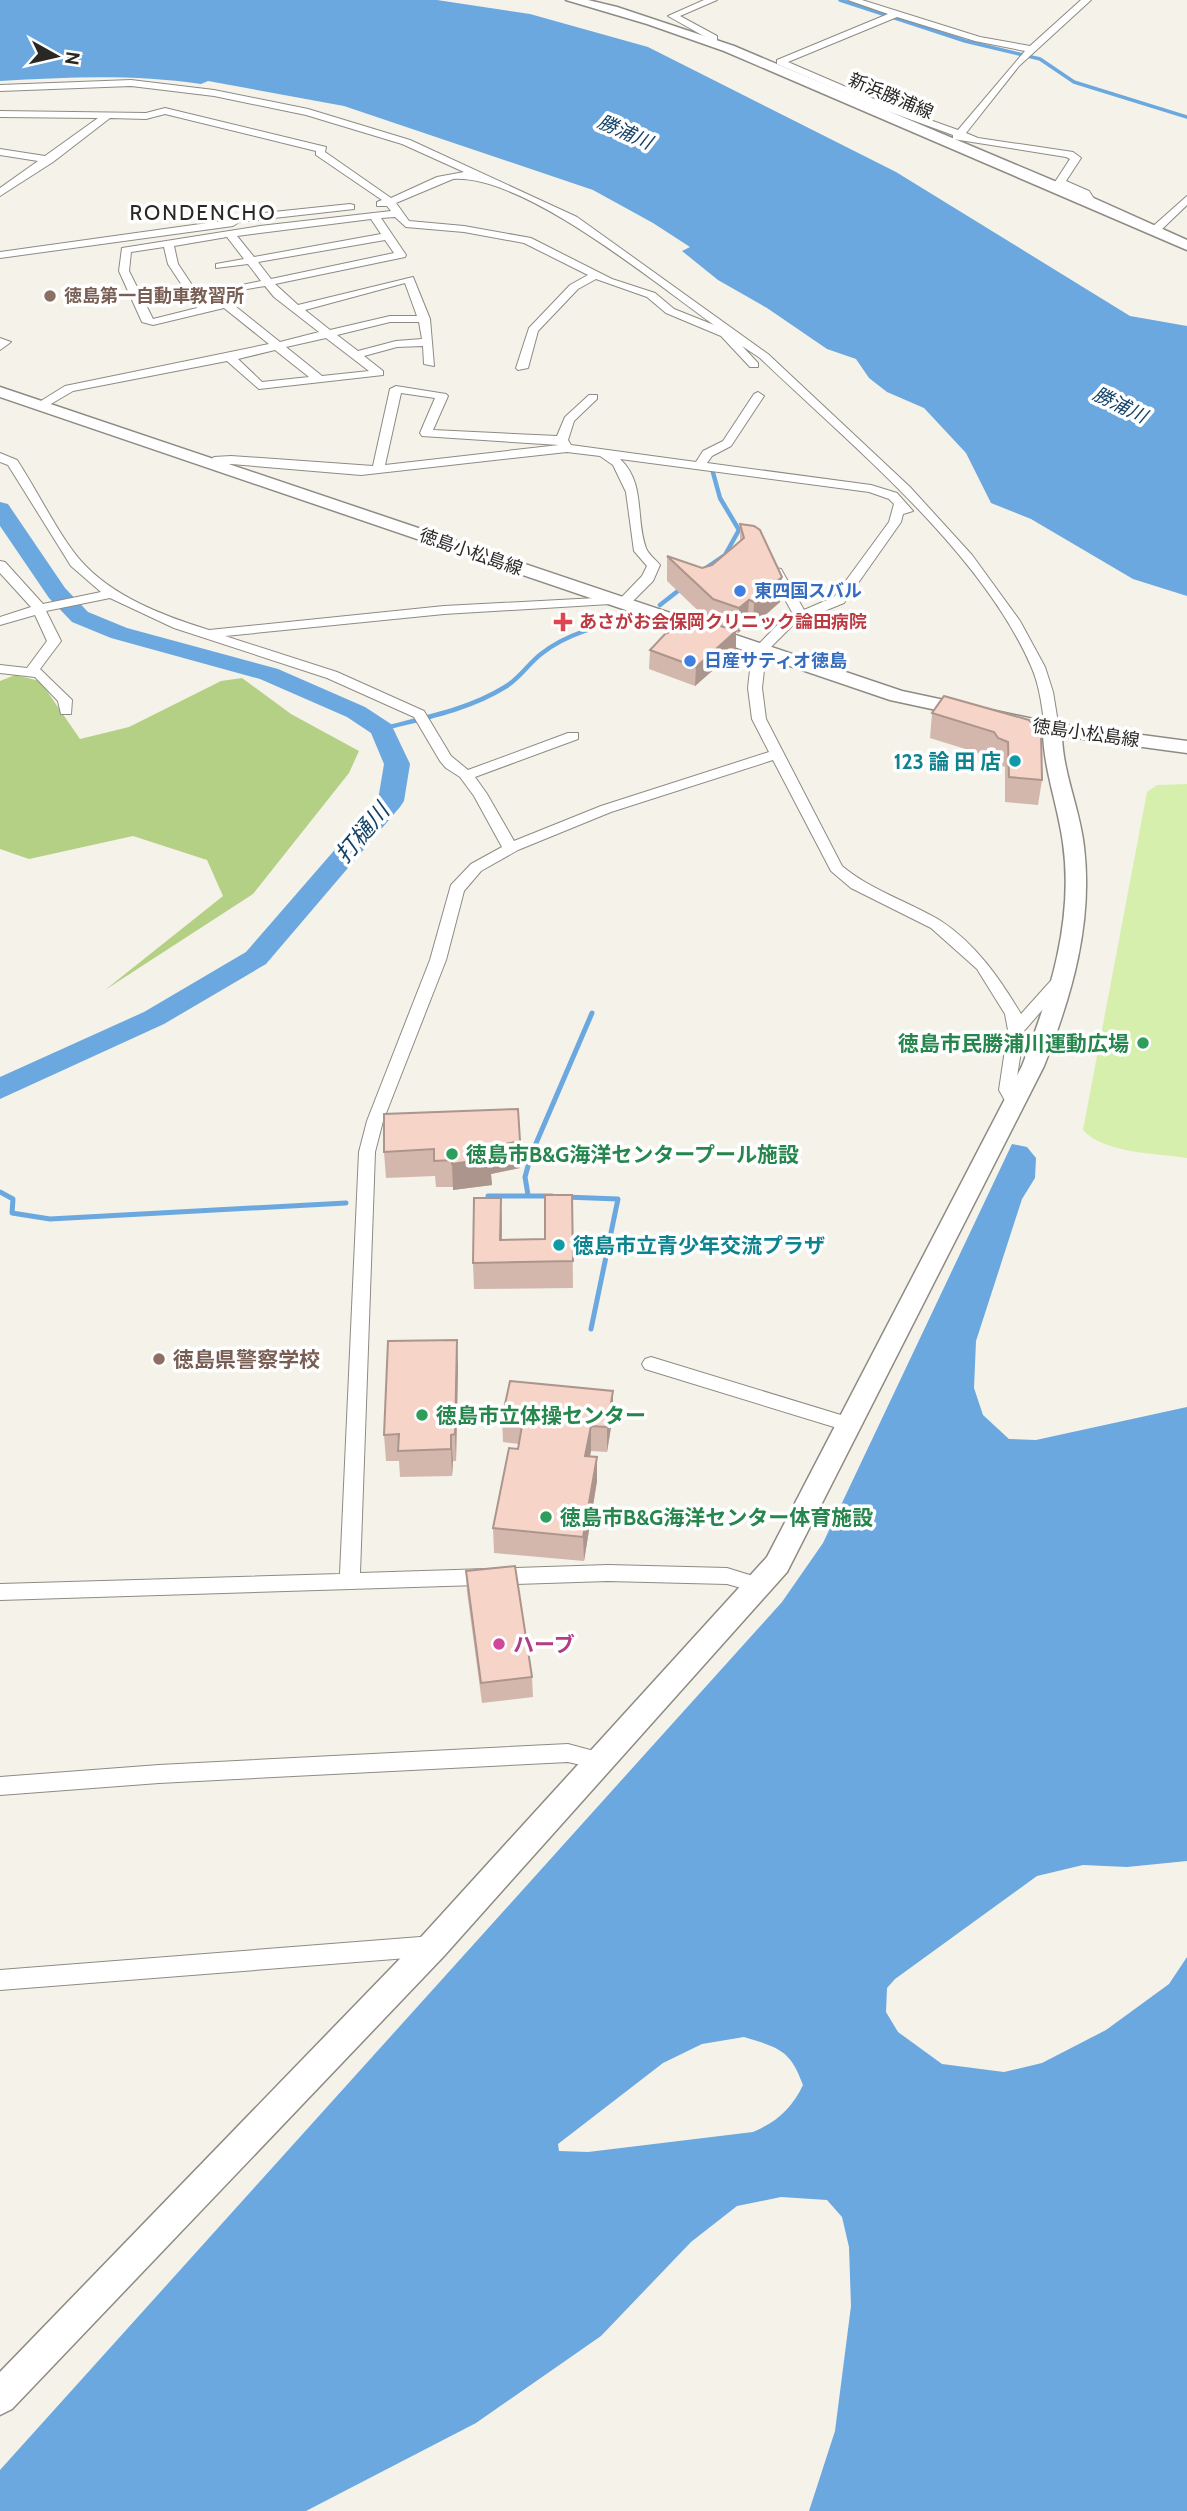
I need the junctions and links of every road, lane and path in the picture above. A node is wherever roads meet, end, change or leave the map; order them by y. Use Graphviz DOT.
graph roads {
  1 [pos="712,0"];
  2 [pos="853,0"];
  3 [pos="1086,0"];
  4 [pos="578,1"];
  5 [pos="896,14"];
  6 [pos="714,43"];
  7 [pos="1032,49"];
  8 [pos="0,88"];
  9 [pos="0,114"];
  10 [pos="110,114"];
  11 [pos="898,120"];
  12 [pos="958,135"];
  13 [pos="0,152"];
  14 [pos="984,156"];
  15 [pos="49,160"];
  16 [pos="489,179"];
  17 [pos="0,193"];
  18 [pos="1187,199"];
  19 [pos="389,202"];
  20 [pos="1091,202"];
  21 [pos="399,213"];
  22 [pos="374,216"];
  23 [pos="1155,230"];
  24 [pos="230,234"];
  25 [pos="387,236"];
  26 [pos="169,245"];
  27 [pos="1187,246"];
  28 [pos="0,255"];
  29 [pos="250,261"];
  30 [pos="220,266"];
  31 [pos="596,275"];
  32 [pos="268,283"];
  33 [pos="227,291"];
  34 [pos="203,309"];
  35 [pos="296,309"];
  36 [pos="424,318"];
  37 [pos="729,333"];
  38 [pos="326,334"];
  39 [pos="0,341"];
  40 [pos="428,342"];
  41 [pos="278,346"];
  42 [pos="0,347"];
  43 [pos="356,355"];
  44 [pos="230,357"];
  45 [pos="430,364"];
  46 [pos="754,365"];
  47 [pos="522,368"];
  48 [pos="320,380"];
  49 [pos="0,392"];
  50 [pos="758,396"];
  51 [pos="593,397"];
  52 [pos="40,406"];
  53 [pos="564,444"];
  54 [pos="606,452"];
  55 [pos="0,457"];
  56 [pos="212,464"];
  57 [pos="700,465"];
  58 [pos="378,470"];
  59 [pos="894,480"];
  60 [pos="896,501"];
  61 [pos="936,523"];
  62 [pos="0,565"];
  63 [pos="776,572"];
  64 [pos="107,595"];
  65 [pos="616,602"];
  66 [pos="41,608"];
  67 [pos="800,614"];
  68 [pos="0,621"];
  69 [pos="208,634"];
  70 [pos="759,651"];
  71 [pos="0,669"];
  72 [pos="32,671"];
  73 [pos="66,711"];
  74 [pos="1053,734"];
  75 [pos="573,736"];
  76 [pos="1088,740"];
  77 [pos="1187,747"];
  78 [pos="777,754"];
  79 [pos="1187,763"];
  80 [pos="468,775"];
  81 [pos="511,850"];
  82 [pos="1064,977"];
  83 [pos="1016,1030"];
  84 [pos="1013,1100"];
  85 [pos="651,1364"];
  86 [pos="847,1424"];
  87 [pos="350,1579"];
  88 [pos="760,1585"];
  89 [pos="0,1592"];
  90 [pos="598,1760"];
  91 [pos="0,1786"];
  92 [pos="433,1946"];
  93 [pos="0,1980"];
  94 [pos="0,2397"];
  1 -- 6 [label="street"];
  2 -- 5 [label="street"];
  3 -- 7 [label="street"];
  4 -- 6 [label="main road, 新浜勝浦線"];
  5 -- 7 [label="street"];
  5 -- 12 [label="street"];
  6 -- 11 [label="main road, 新浜勝浦線"];
  7 -- 12 [label="street"];
  8 -- 16 [label="street"];
  9 -- 10 [label="street"];
  10 -- 15 [label="street"];
  10 -- 19 [label="street"];
  11 -- 12 [label="street"];
  11 -- 14 [label="main road, 新浜勝浦線"];
  12 -- 14 [label="street"];
  12 -- 20 [label="street"];
  13 -- 15 [label="street"];
  14 -- 20 [label="main road, 新浜勝浦線"];
  15 -- 17 [label="street"];
  16 -- 19 [label="street"];
  16 -- 37 [label="street"];
  18 -- 23 [label="street"];
  19 -- 21 [label="street"];
  19 -- 28 [label="street"];
  20 -- 23 [label="main road, 新浜勝浦線"];
  21 -- 22 [label="street"];
  21 -- 31 [label="street"];
  22 -- 24 [label="street"];
  22 -- 25 [label="street"];
  23 -- 27 [label="main road, 新浜勝浦線"];
  24 -- 26 [label="street"];
  24 -- 29 [label="street"];
  25 -- 29 [label="street"];
  25 -- 32 [label="street"];
  26 -- 34 [label="street"];
  26 -- 34 [label="street"];
  29 -- 30 [label="street"];
  29 -- 32 [label="street"];
  31 -- 37 [label="street"];
  31 -- 47 [label="street"];
  32 -- 33 [label="street"];
  32 -- 35 [label="street"];
  34 -- 41 [label="street"];
  35 -- 36 [label="street"];
  35 -- 38 [label="street"];
  36 -- 38 [label="street"];
  36 -- 40 [label="street"];
  37 -- 46 [label="street"];
  37 -- 59 [label="street"];
  38 -- 41 [label="street"];
  38 -- 43 [label="street"];
  39 -- 42 [label="street"];
  40 -- 43 [label="street"];
  40 -- 45 [label="street"];
  41 -- 44 [label="street"];
  41 -- 48 [label="street"];
  43 -- 48 [label="street"];
  44 -- 48 [label="street"];
  44 -- 52 [label="street"];
  49 -- 52 [label="main road, 徳島小松島線"];
  50 -- 57 [label="street"];
  51 -- 53 [label="street"];
  52 -- 56 [label="main road, 徳島小松島線"];
  53 -- 54 [label="street"];
  53 -- 58 [label="street"];
  53 -- 58 [label="street"];
  54 -- 57 [label="street"];
  54 -- 65 [label="street"];
  55 -- 64 [label="street"];
  56 -- 58 [label="street"];
  56 -- 65 [label="main road, 徳島小松島線"];
  57 -- 60 [label="street"];
  59 -- 60 [label="street"];
  59 -- 61 [label="street"];
  60 -- 61 [label="street"];
  60 -- 67 [label="street"];
  61 -- 74 [label="street"];
  62 -- 66 [label="street"];
  63 -- 67 [label="street"];
  64 -- 66 [label="street"];
  64 -- 69 [label="street"];
  65 -- 69 [label="street"];
  65 -- 70 [label="main road, 徳島小松島線"];
  66 -- 68 [label="street"];
  66 -- 72 [label="street"];
  67 -- 70 [label="street"];
  69 -- 80 [label="street"];
  70 -- 74 [label="main road, 徳島小松島線"];
  70 -- 78 [label="street"];
  71 -- 72 [label="street"];
  72 -- 73 [label="street"];
  74 -- 76 [label="main road, 徳島小松島線"];
  74 -- 82 [label="main road"];
  75 -- 80 [label="street"];
  76 -- 77 [label="main road, 徳島小松島線"];
  76 -- 79 [label="main road, 徳島小松島線"];
  78 -- 81 [label="street"];
  78 -- 83 [label="street"];
  80 -- 81 [label="street"];
  81 -- 87 [label="street"];
  82 -- 83 [label="street"];
  82 -- 84 [label="main road"];
  83 -- 84 [label="street"];
  84 -- 86 [label="main road"];
  85 -- 86 [label="street"];
  86 -- 88 [label="main road"];
  87 -- 88 [label="street"];
  87 -- 89 [label="street"];
  88 -- 90 [label="main road"];
  90 -- 91 [label="street"];
  90 -- 92 [label="main road"];
  92 -- 93 [label="street"];
  92 -- 94 [label="main road"];
}
